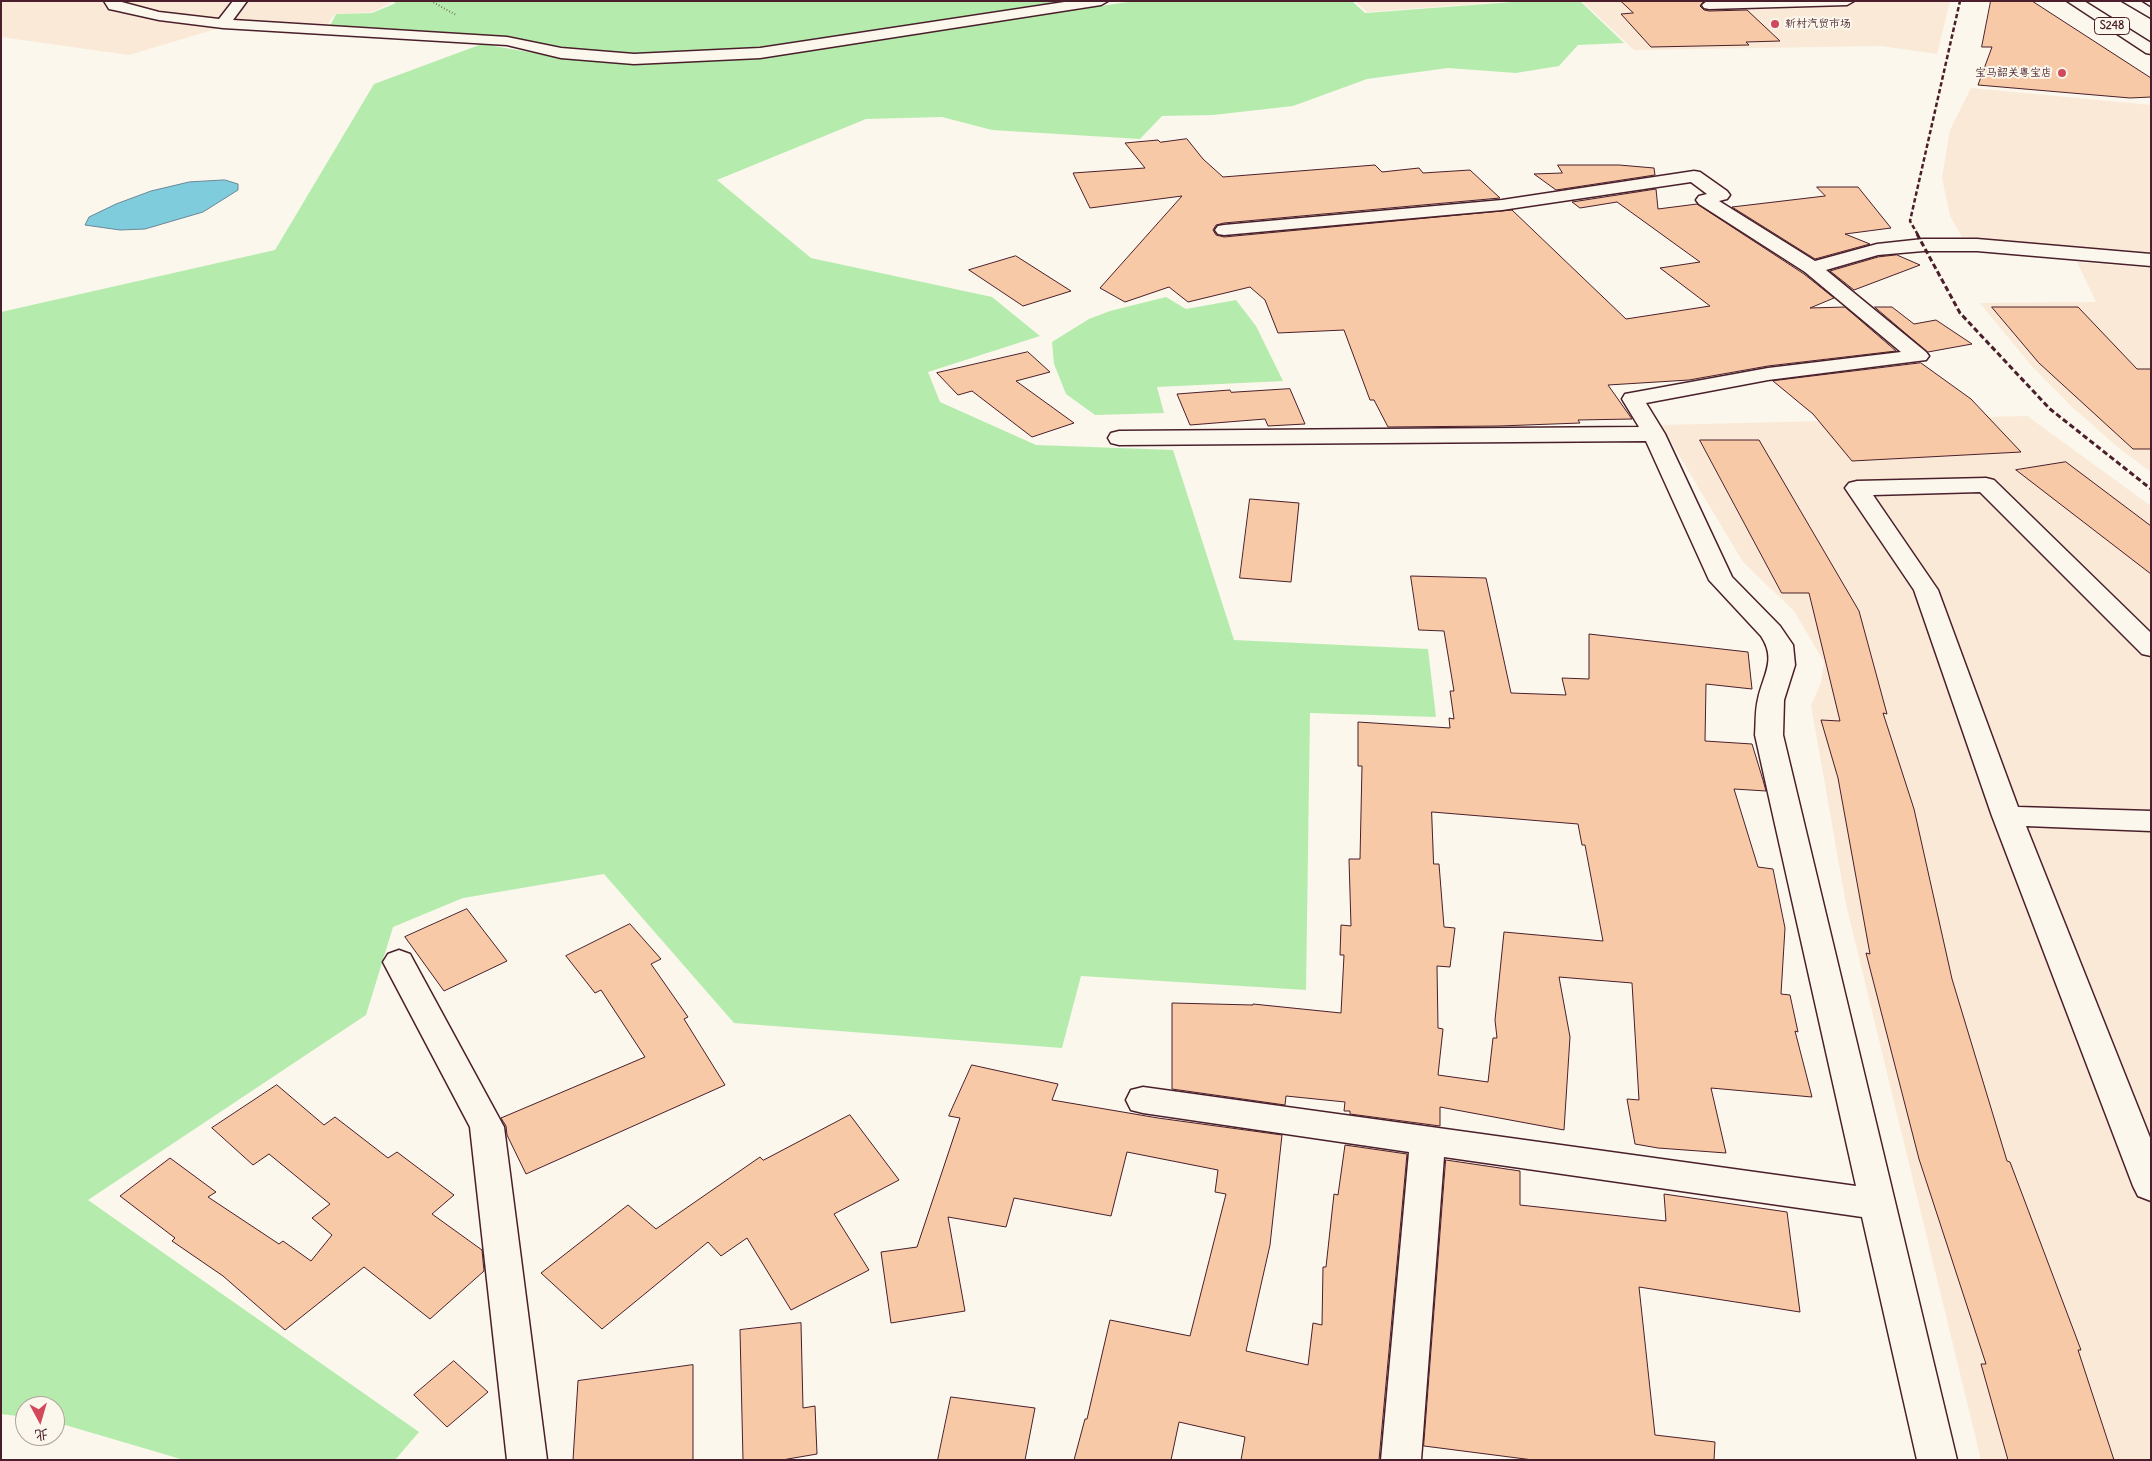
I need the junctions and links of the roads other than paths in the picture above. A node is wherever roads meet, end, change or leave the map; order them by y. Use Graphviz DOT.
graph roads {
  1 [pos="110,1"];
  2 [pos="240,1"];
  3 [pos="1102,1"];
  4 [pos="1847,1"];
  5 [pos="2074,1"];
  6 [pos="2129,1"];
  7 [pos="1709,5"];
  8 [pos="2151,14"];
  9 [pos="223,24"];
  10 [pos="2151,50"];
  11 [pos="1224,230"];
  12 [pos="2151,260"];
  13 [pos="1812,268"];
  14 [pos="1654,434"];
  15 [pos="1119,438"];
  16 [pos="2151,648"];
  17 [pos="2006,816"];
  18 [pos="2151,820"];
  19 [pos="399,962"];
  20 [pos="1143,1100"];
  21 [pos="1428,1140"];
  22 [pos="2151,1186"];
  23 [pos="1878,1204"];
  24 [pos="527,1460"];
  25 [pos="1402,1460"];
  26 [pos="1937,1460"];
  1 -- 9 [label="street"];
  2 -- 9 [label="street"];
  3 -- 9 [label="street"];
  4 -- 7 [label="street"];
  5 -- 10 [label="street, S248"];
  6 -- 8 [label="street, S248"];
  11 -- 13 [label="street"];
  12 -- 13 [label="street"];
  13 -- 14 [label="street"];
  14 -- 15 [label="street"];
  14 -- 23 [label="street"];
  16 -- 17 [label="street"];
  17 -- 18 [label="street"];
  17 -- 22 [label="street"];
  19 -- 24 [label="street"];
  20 -- 21 [label="street"];
  21 -- 23 [label="street"];
  21 -- 25 [label="street"];
  23 -- 26 [label="street"];
}
